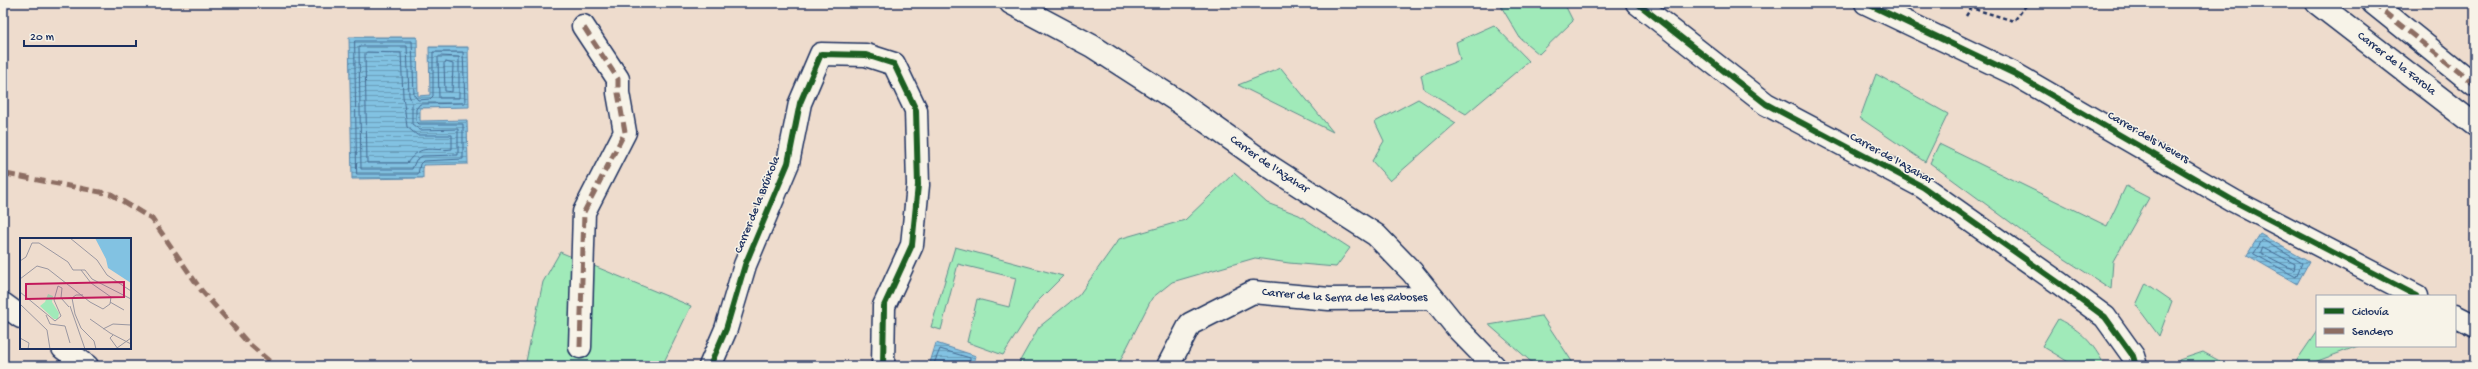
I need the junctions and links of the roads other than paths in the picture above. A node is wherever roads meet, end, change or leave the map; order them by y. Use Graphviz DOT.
graph roads {
  1 [pos="1011,3"];
  2 [pos="1637,3"];
  3 [pos="1866,3"];
  4 [pos="2317,3"];
  5 [pos="2373,3"];
  6 [pos="583,26"];
  7 [pos="2475,85"];
  8 [pos="2475,125"];
  9 [pos="2415,295"];
  10 [pos="1433,298"];
  11 [pos="3,304"];
  12 [pos="20,316"];
  13 [pos="2456,316"];
  14 [pos="2475,326"];
  15 [pos="580,347"];
  16 [pos="64,349"];
  17 [pos="87,366"];
  18 [pos="710,366"];
  19 [pos="883,366"];
  20 [pos="1168,366"];
  21 [pos="1494,366"];
  22 [pos="2136,366"];
  1 -- 10 [label="street, Carrer de l'Azahar"];
  2 -- 22 [label="street, Carrer de l'Azahar"];
  3 -- 9 [label="street, Carrer dels Nevers"];
  4 -- 8 [label="street, Carrer de la Farola"];
  5 -- 7 [label="street"];
  6 -- 15 [label="street"];
  10 -- 20 [label="street, Carrer de la Serra de les Raboses"];
  10 -- 21 [label="street, Carrer de l'Azahar"];
  11 -- 12 [label="street"];
  13 -- 14 [label="street"];
  16 -- 17 [label="street"];
  18 -- 19 [label="street, Carrer de la Brúixola"];
}
